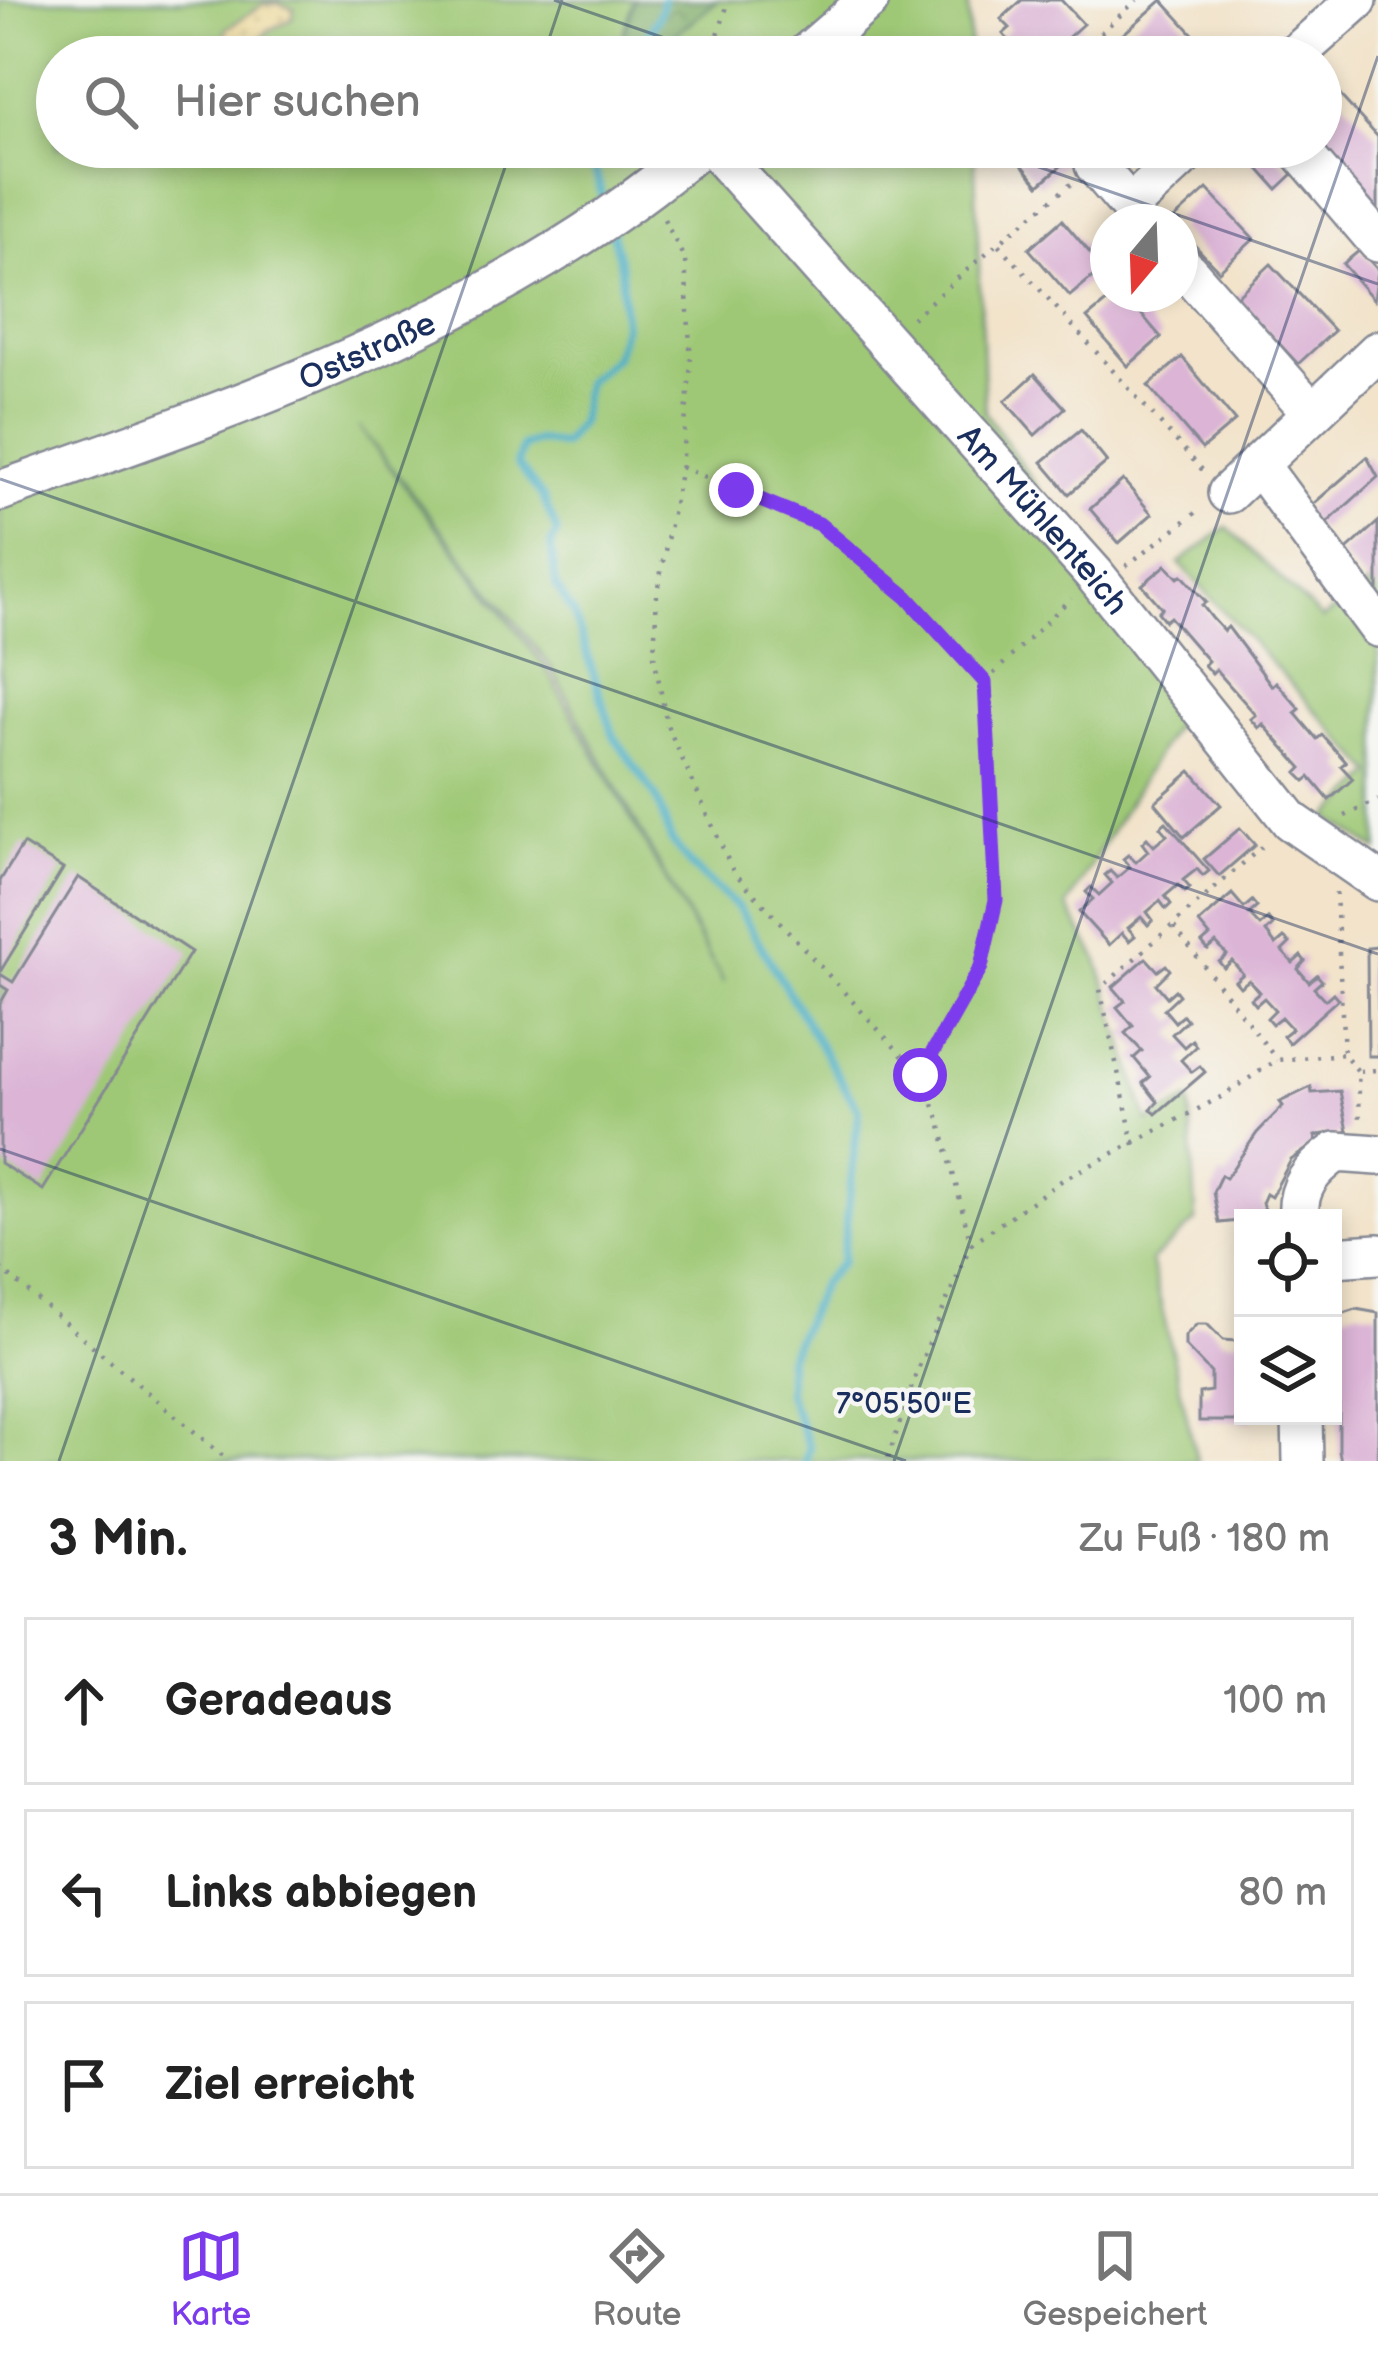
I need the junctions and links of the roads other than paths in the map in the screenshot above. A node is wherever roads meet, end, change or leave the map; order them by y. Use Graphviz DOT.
graph roads {
  1 [pos="869,0"];
  2 [pos="1358,0"];
  3 [pos="1378,24"];
  4 [pos="827,36"];
  5 [pos="1317,36"];
  6 [pos="676,168"];
  7 [pos="731,168"];
  8 [pos="1112,168"];
  9 [pos="1175,168"];
  10 [pos="1315,168"];
  11 [pos="1132,204"];
  12 [pos="1145,204"];
  13 [pos="1378,242"];
  14 [pos="1198,283"];
  15 [pos="1378,351"];
  16 [pos="1311,411"];
  17 [pos="1258,464"];
  18 [pos="0,490"];
  19 [pos="1228,494"];
  20 [pos="1378,627"];
  21 [pos="1378,881"];
  22 [pos="1369,1153"];
  23 [pos="1298,1209"];
  24 [pos="1378,1253"];
  25 [pos="1342,1256"];
  26 [pos="1302,1425"];
  27 [pos="1303,1461"];
  1 -- 4 [label="street"];
  2 -- 3 [label="street"];
  2 -- 5 [label="street"];
  6 -- 18 [label="street, Oststraße"];
  7 -- 21 [label="street, Am Mühlenteich"];
  8 -- 11 [label="street"];
  9 -- 12 [label="street"];
  10 -- 13 [label="street"];
  14 -- 16 [label="street"];
  15 -- 16 [label="street"];
  16 -- 17 [label="street"];
  17 -- 19 [label="street"];
  17 -- 20 [label="street"];
  22 -- 23 [label="street"];
  24 -- 25 [label="street"];
  26 -- 27 [label="street"];
}
